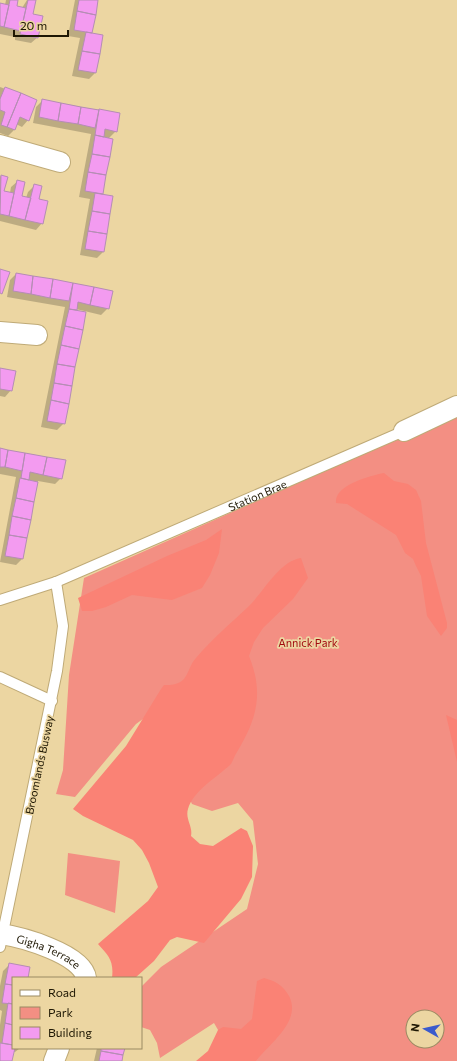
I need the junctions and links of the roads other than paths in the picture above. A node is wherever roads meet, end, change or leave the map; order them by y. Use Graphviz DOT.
graph roads {
  1 [pos="0,145"];
  2 [pos="60,162"];
  3 [pos="0,332"];
  4 [pos="37,335"];
  5 [pos="457,406"];
  6 [pos="404,431"];
  7 [pos="56,582"];
  8 [pos="0,600"];
  9 [pos="0,677"];
  10 [pos="52,701"];
  11 [pos="1,938"];
  12 [pos="86,977"];
  13 [pos="59,1049"];
  14 [pos="54,1061"];
  1 -- 2 [label="street"];
  3 -- 4 [label="street"];
  5 -- 6 [label="street, Station Brae"];
  6 -- 7 [label="lane, Station Brae"];
  7 -- 8 [label="lane, Station Brae"];
  7 -- 10 [label="lane, Broomlands Busway"];
  9 -- 10 [label="lane"];
  10 -- 11 [label="lane, Broomlands Busway"];
  11 -- 12 [label="street, Gigha Terrace"];
  13 -- 14 [label="street"];
}
